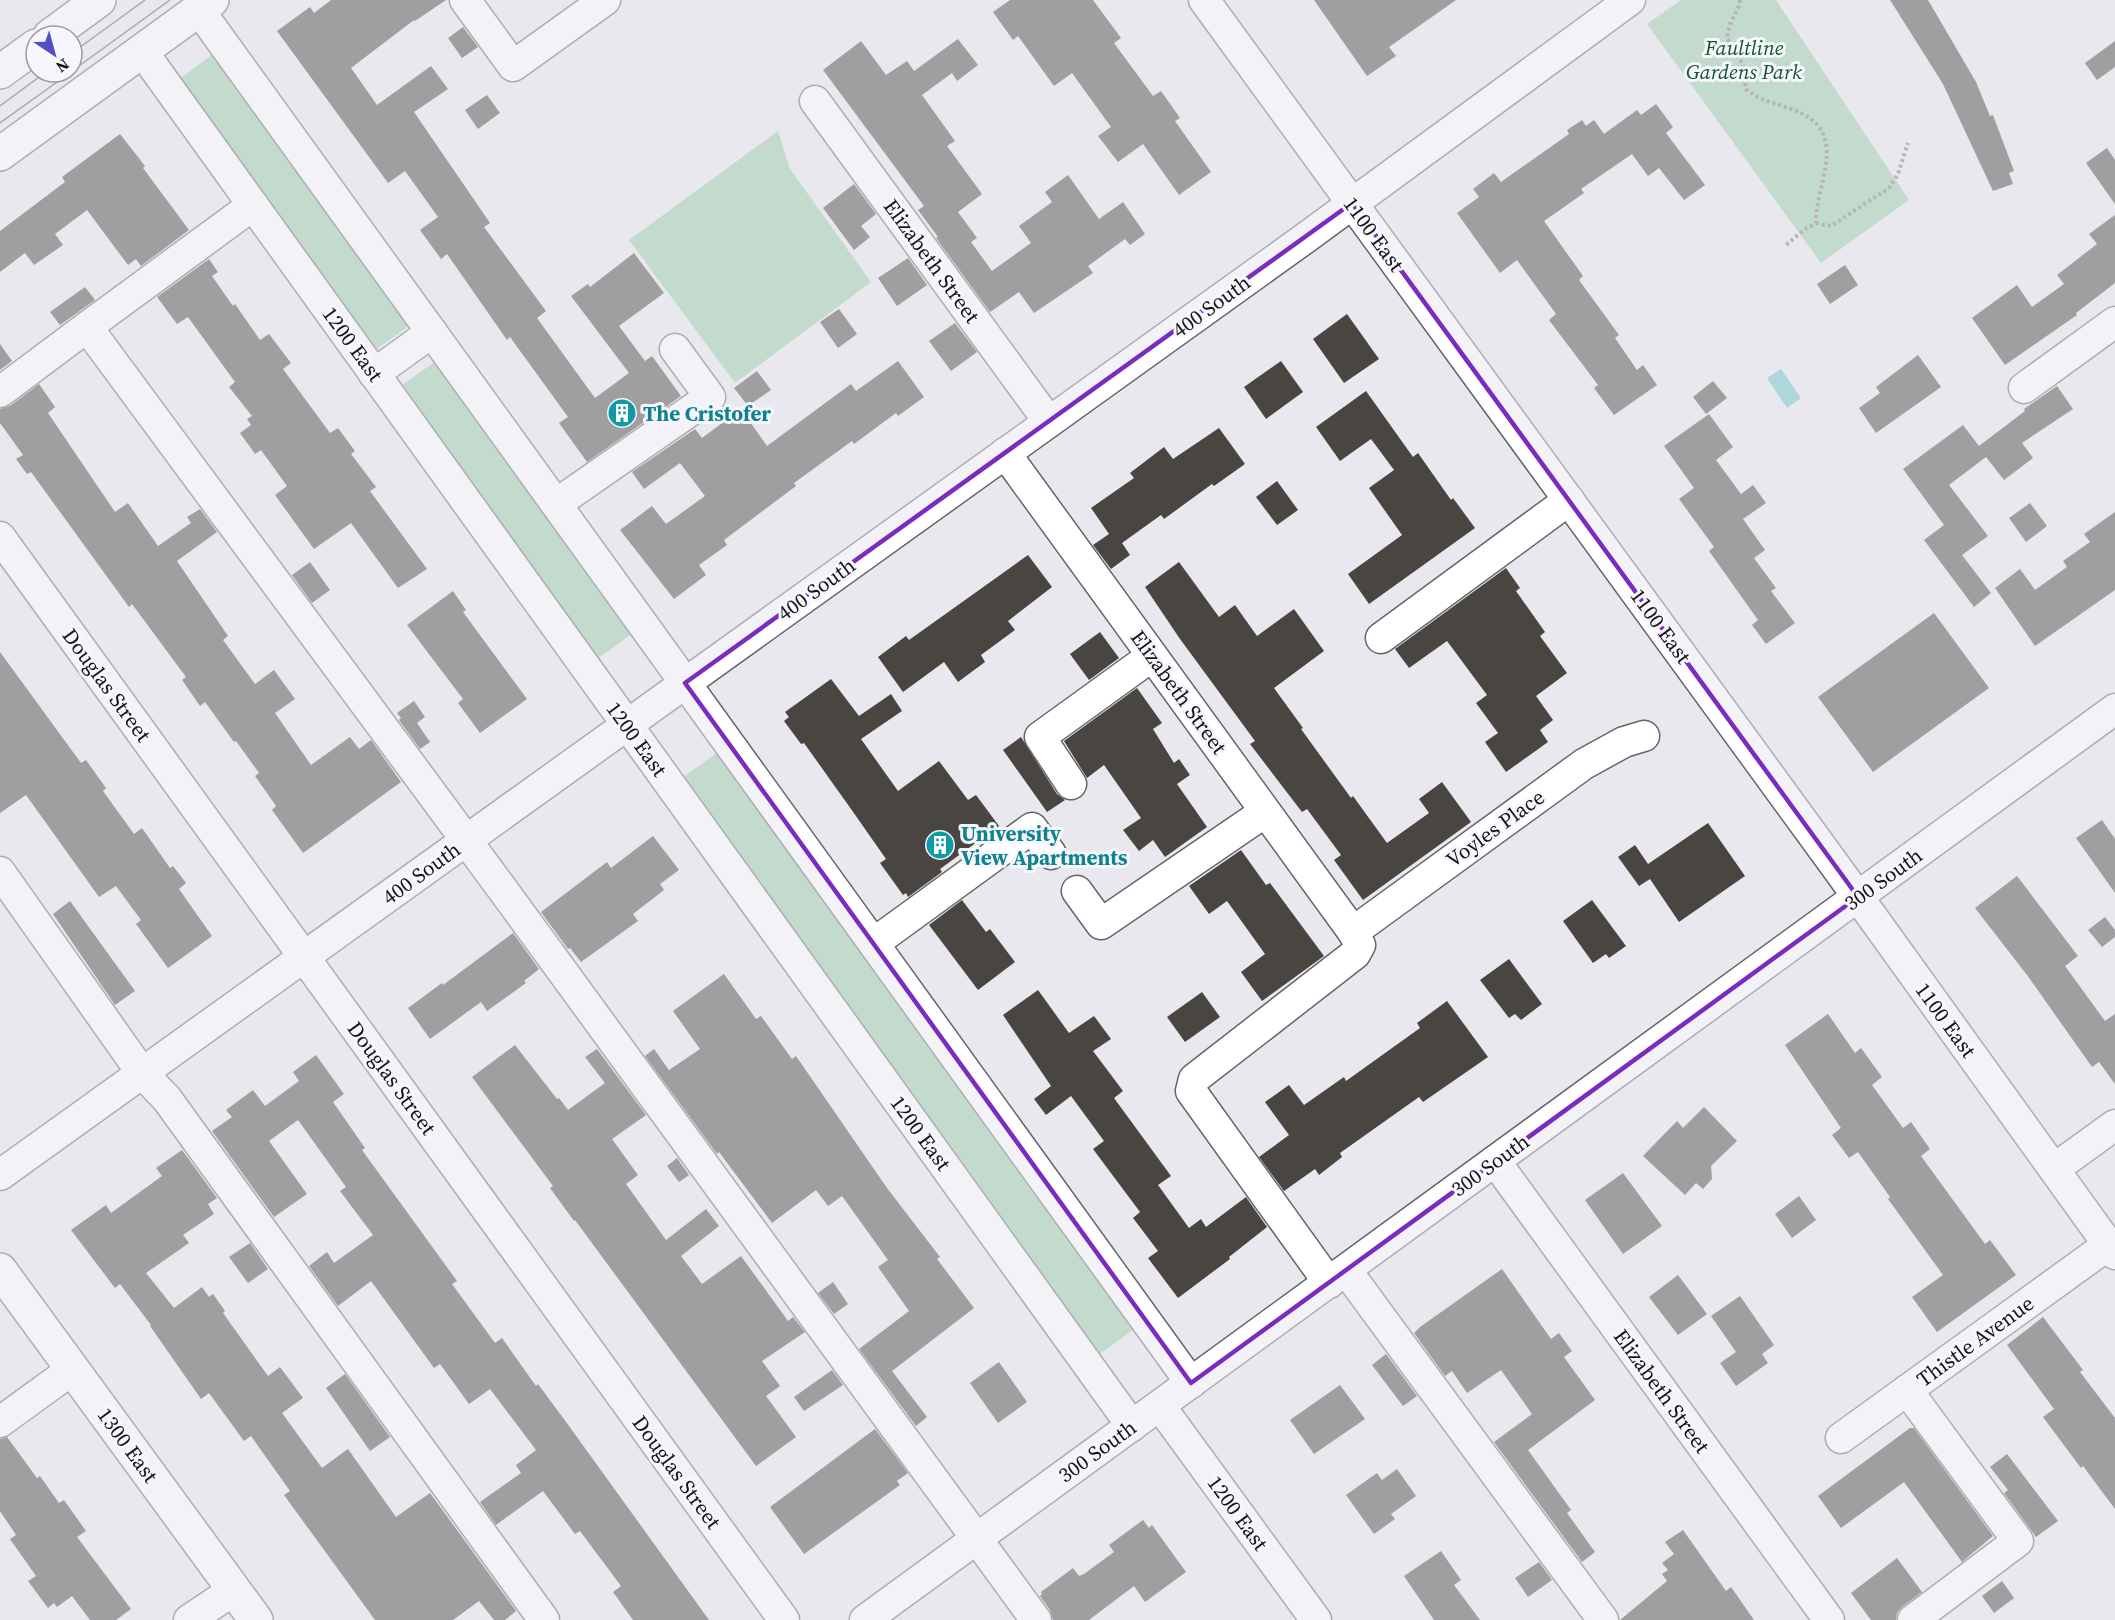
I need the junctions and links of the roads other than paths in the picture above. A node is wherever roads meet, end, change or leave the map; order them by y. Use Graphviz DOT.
graph roads {
  1 [pos="99,0"];
  2 [pos="465,0"];
  3 [pos="605,0"];
  4 [pos="1204,0"];
  5 [pos="1630,0"];
  6 [pos="205,5"];
  7 [pos="66,24"];
  8 [pos="142,51"];
  9 [pos="24,55"];
  10 [pos="0,72"];
  11 [pos="815,101"];
  12 [pos="0,154"];
  13 [pos="1352,203"];
  14 [pos="253,205"];
  15 [pos="2115,322"];
  16 [pos="87,327"];
  17 [pos="432,332"];
  18 [pos="675,349"];
  19 [pos="374,374"];
  20 [pos="2024,388"];
  21 [pos="0,392"];
  22 [pos="1048,422"];
  23 [pos="1005,453"];
  24 [pos="1569,500"];
  25 [pos="556,504"];
  26 [pos="0,537"];
  27 [pos="1381,638"];
  28 [pos="1152,656"];
  29 [pos="685,683"];
  30 [pos="2115,709"];
  31 [pos="627,725"];
  32 [pos="1644,736"];
  33 [pos="1071,783"];
  34 [pos="1265,812"];
  35 [pos="466,841"];
  36 [pos="1051,854"];
  37 [pos="0,872"];
  38 [pos="1077,891"];
  39 [pos="1858,897"];
  40 [pos="1353,932"];
  41 [pos="874,943"];
  42 [pos="304,957"];
  43 [pos="142,1073"];
  44 [pos="2115,1125"];
  45 [pos="1495,1161"];
  46 [pos="2054,1169"];
  47 [pos="0,1175"];
  48 [pos="2112,1249"];
  49 [pos="0,1270"];
  50 [pos="1338,1276"];
  51 [pos="73,1369"];
  52 [pos="1191,1383"];
  53 [pos="1907,1390"];
  54 [pos="1160,1406"];
  55 [pos="0,1422"];
  56 [pos="1132,1426"];
  57 [pos="1841,1438"];
  58 [pos="977,1539"];
  59 [pos="234,1590"];
  60 [pos="189,1620"];
  61 [pos="256,1620"];
  62 [pos="544,1620"];
  63 [pos="784,1620"];
  64 [pos="865,1620"];
  65 [pos="1036,1620"];
  66 [pos="1316,1620"];
  67 [pos="1603,1620"];
  68 [pos="1828,1620"];
  69 [pos="1913,1620"];
  1 -- 7 [label="main road"];
  2 -- 3 [label="street"];
  4 -- 13 [label="street, 1100 East"];
  5 -- 13 [label="street, 400 South"];
  6 -- 8 [label="main road"];
  6 -- 17 [label="street"];
  8 -- 12 [label="main road"];
  8 -- 14 [label="street, 1200 East"];
  9 -- 10 [label="main road"];
  11 -- 22 [label="street, Elizabeth Street"];
  13 -- 22 [label="street, 400 South"];
  13 -- 24 [label="street, 1100 East"];
  14 -- 16 [label="street"];
  14 -- 19 [label="street, 1200 East"];
  15 -- 20 [label="street"];
  16 -- 21 [label="street"];
  16 -- 35 [label="street"];
  17 -- 19 [label="street"];
  17 -- 25 [label="street"];
  18 -- 25 [label="street"];
  19 -- 31 [label="street, 1200 East"];
  22 -- 23 [label="street, 400 South"];
  23 -- 28 [label="street, Elizabeth Street"];
  23 -- 29 [label="street, 400 South"];
  24 -- 27 [label="street"];
  24 -- 39 [label="street, 1100 East"];
  25 -- 29 [label="street"];
  26 -- 42 [label="street, Douglas Street"];
  28 -- 33 [label="street"];
  28 -- 34 [label="street, Elizabeth Street"];
  29 -- 31 [label="street, 400 South"];
  29 -- 41 [label="street"];
  30 -- 39 [label="street, 300 South"];
  31 -- 35 [label="street, 400 South"];
  31 -- 56 [label="street, 1200 East"];
  32 -- 40 [label="street, Voyles Place"];
  34 -- 38 [label="street"];
  34 -- 40 [label="street, Elizabeth Street"];
  35 -- 42 [label="street, 400 South"];
  35 -- 58 [label="street"];
  36 -- 41 [label="street"];
  37 -- 43 [label="street"];
  39 -- 45 [label="street, 300 South"];
  39 -- 46 [label="street, 1100 East"];
  40 -- 50 [label="street"];
  41 -- 52 [label="street"];
  42 -- 43 [label="street, 400 South"];
  42 -- 63 [label="street, Douglas Street"];
  43 -- 47 [label="street, 400 South"];
  43 -- 62 [label="street"];
  44 -- 46 [label="street"];
  45 -- 50 [label="street, 300 South"];
  45 -- 68 [label="street, Elizabeth Street"];
  46 -- 48 [label="street, 1100 East"];
  48 -- 53 [label="street, Thistle Avenue"];
  49 -- 51 [label="main road, 1300 East"];
  50 -- 52 [label="street, 300 South"];
  50 -- 67 [label="street"];
  51 -- 55 [label="street"];
  51 -- 59 [label="main road, 1300 East"];
  52 -- 54 [label="street, 300 South"];
  53 -- 57 [label="street, Thistle Avenue"];
  53 -- 69 [label="street"];
  54 -- 56 [label="street, 300 South"];
  54 -- 66 [label="street, 1200 East"];
  56 -- 58 [label="street, 300 South"];
  58 -- 64 [label="street, 300 South"];
  58 -- 65 [label="street"];
  59 -- 60 [label="street"];
  59 -- 61 [label="main road, 1300 East"];
}
